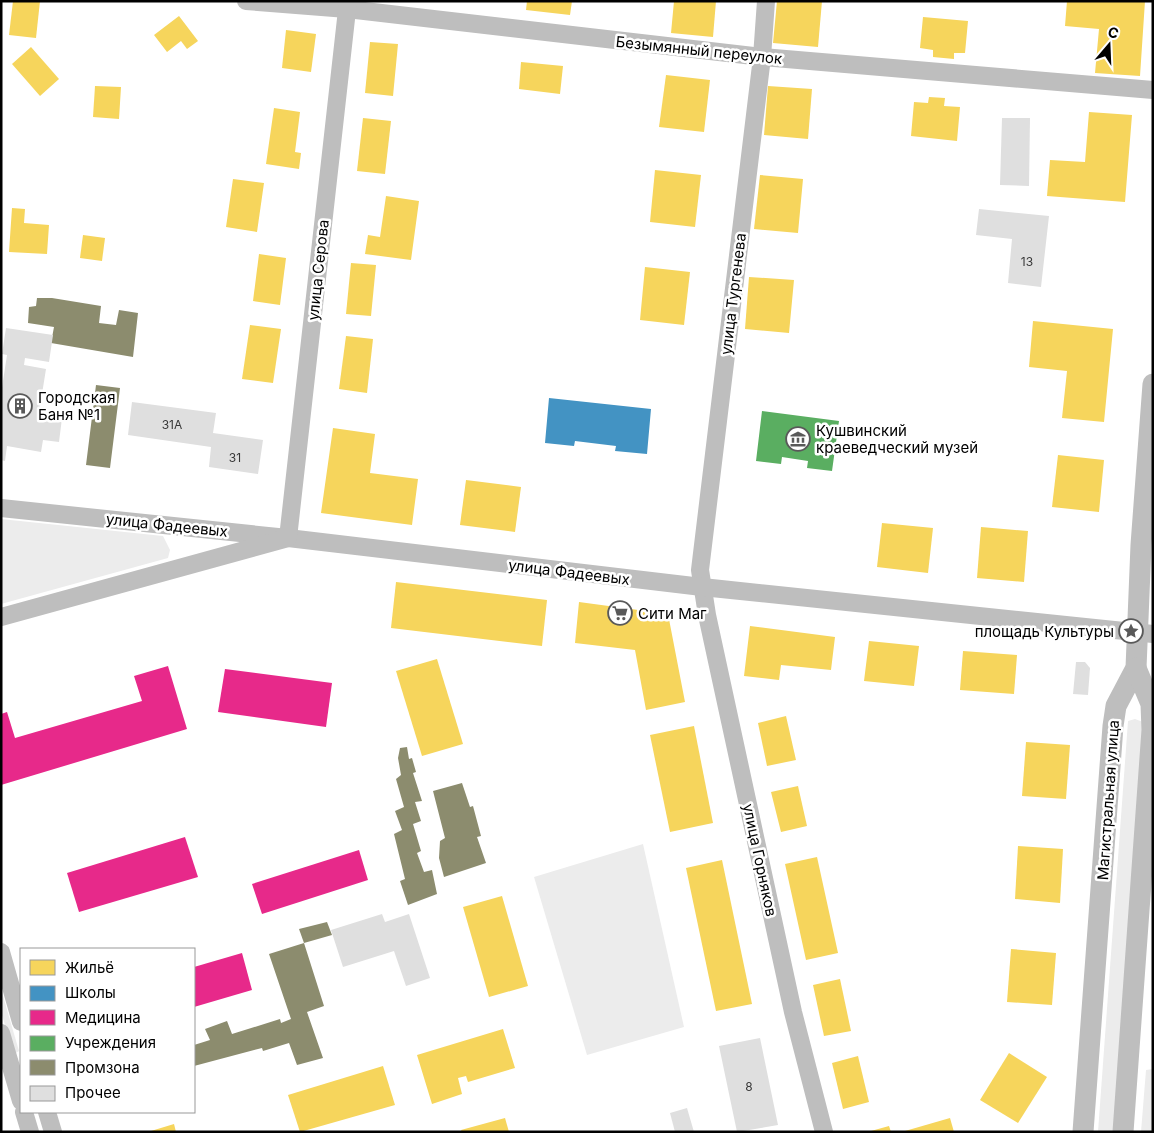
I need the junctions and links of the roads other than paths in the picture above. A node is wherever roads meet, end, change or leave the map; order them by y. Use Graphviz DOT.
graph roads {
  1 [pos="246,1"];
  2 [pos="766,1"];
  3 [pos="348,5"];
  4 [pos="762,57"];
  5 [pos="1153,90"];
  6 [pos="1153,384"];
  7 [pos="1,508"];
  8 [pos="288,538"];
  9 [pos="702,587"];
  10 [pos="1,617"];
  11 [pos="1145,634"];
  12 [pos="1136,668"];
  13 [pos="1,952"];
  14 [pos="20,1018"];
  15 [pos="1,1033"];
  16 [pos="17,1067"];
  17 [pos="20,1092"];
  18 [pos="24,1113"];
  19 [pos="48,1113"];
  20 [pos="30,1132"];
  21 [pos="53,1132"];
  22 [pos="824,1132"];
  23 [pos="1083,1132"];
  24 [pos="1122,1132"];
  1 -- 3 [label="street, Безымянный переулок"];
  2 -- 4 [label="street, улица Тургенева"];
  3 -- 4 [label="street, Безымянный переулок"];
  3 -- 8 [label="street, улица Серова"];
  4 -- 5 [label="street, Безымянный переулок"];
  4 -- 9 [label="street, улица Тургенева"];
  6 -- 11 [label="main road, Магистральная улица"];
  7 -- 8 [label="street, улица Фадеевых"];
  8 -- 9 [label="street, улица Фадеевых"];
  8 -- 10 [label="street"];
  9 -- 11 [label="street, улица Фадеевых"];
  9 -- 22 [label="street, улица Горняков"];
  11 -- 12 [label="main road, Магистральная улица"];
  12 -- 23 [label="main road, Магистральная улица"];
  12 -- 24 [label="main road"];
  13 -- 14 [label="street"];
  15 -- 16 [label="street"];
  16 -- 17 [label="street"];
  18 -- 20 [label="street"];
  19 -- 21 [label="street"];
}
